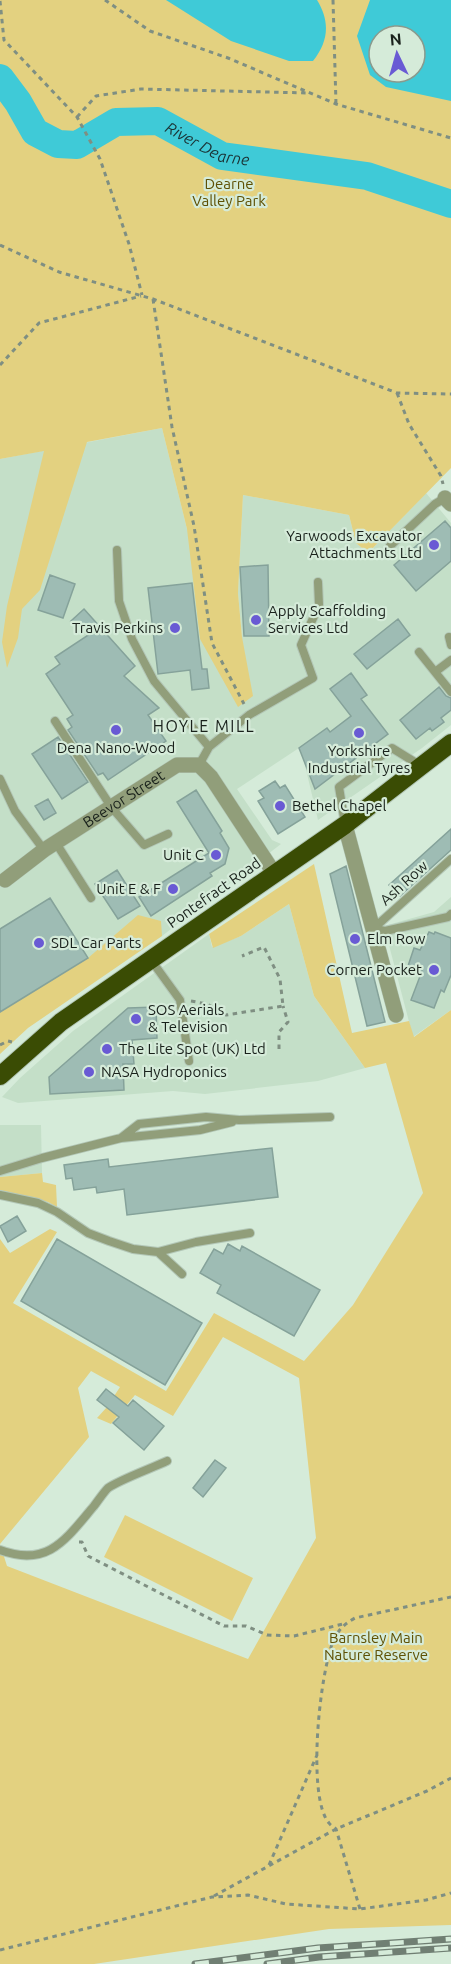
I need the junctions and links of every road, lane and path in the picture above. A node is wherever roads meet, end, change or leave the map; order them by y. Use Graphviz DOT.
graph roads {
  1 [pos="105,0"];
  2 [pos="333,0"];
  3 [pos="0,1"];
  4 [pos="310,93"];
  5 [pos="336,104"];
  6 [pos="76,117"];
  7 [pos="451,138"];
  8 [pos="0,245"];
  9 [pos="142,295"];
  10 [pos="153,299"];
  11 [pos="0,365"];
  12 [pos="397,393"];
  13 [pos="451,394"];
  14 [pos="448,501"];
  15 [pos="390,546"];
  16 [pos="117,550"];
  17 [pos="318,582"];
  18 [pos="418,652"];
  19 [pos="451,660"];
  20 [pos="435,672"];
  21 [pos="451,692"];
  22 [pos="249,715"];
  23 [pos="55,721"];
  24 [pos="451,743"];
  25 [pos="209,747"];
  26 [pos="199,765"];
  27 [pos="422,766"];
  28 [pos="0,779"];
  29 [pos="112,808"];
  30 [pos="345,825"];
  31 [pos="168,834"];
  32 [pos="50,847"];
  33 [pos="451,859"];
  34 [pos="274,873"];
  35 [pos="2,881"];
  36 [pos="91,898"];
  37 [pos="451,914"];
  38 [pos="374,928"];
  39 [pos="242,956"];
  40 [pos="151,959"];
  41 [pos="180,1000"];
  42 [pos="283,1006"];
  43 [pos="396,1015"];
  44 [pos="279,1049"];
  45 [pos="189,1061"];
  46 [pos="0,1076"];
  47 [pos="330,1117"];
  48 [pos="0,1171"];
  49 [pos="0,1195"];
  50 [pos="250,1233"];
  51 [pos="158,1252"];
  52 [pos="182,1274"];
  53 [pos="167,1461"];
  54 [pos="64,1542"];
  55 [pos="0,1550"];
  56 [pos="451,1597"];
  57 [pos="344,1623"];
  58 [pos="317,1754"];
  59 [pos="451,1778"];
  60 [pos="336,1829"];
  61 [pos="269,1866"];
  62 [pos="451,1893"];
  63 [pos="213,1897"];
  64 [pos="360,1909"];
  65 [pos="0,1950"];
  1 -- 4 [label="path"];
  2 -- 5 [label="path"];
  3 -- 6 [label="path"];
  4 -- 5 [label="path"];
  4 -- 6 [label="path"];
  5 -- 7 [label="path"];
  6 -- 9 [label="path"];
  8 -- 9 [label="path"];
  9 -- 10 [label="path"];
  9 -- 11 [label="path"];
  10 -- 12 [label="path"];
  10 -- 22 [label="path"];
  12 -- 13 [label="path"];
  12 -- 14 [label="path"];
  14 -- 15 [label="lane"];
  16 -- 25 [label="lane"];
  17 -- 22 [label="lane"];
  18 -- 20 [label="lane"];
  19 -- 20 [label="lane"];
  20 -- 21 [label="lane"];
  22 -- 25 [label="lane"];
  23 -- 29 [label="lane"];
  24 -- 27 [label="highway, Pontefract Road"];
  25 -- 26 [label="lane"];
  26 -- 29 [label="street, Beevor Street"];
  26 -- 34 [label="street"];
  27 -- 30 [label="highway, Pontefract Road"];
  27 -- 30 [label="lane"];
  28 -- 32 [label="lane"];
  29 -- 31 [label="lane"];
  29 -- 32 [label="street, Beevor Street"];
  30 -- 34 [label="highway, Pontefract Road"];
  30 -- 38 [label="street"];
  32 -- 35 [label="street, Beevor Street"];
  32 -- 36 [label="lane"];
  33 -- 38 [label="lane, Ash Row"];
  34 -- 40 [label="highway, Pontefract Road"];
  37 -- 38 [label="lane"];
  38 -- 43 [label="street"];
  39 -- 42 [label="path"];
  40 -- 41 [label="lane"];
  40 -- 46 [label="highway, Pontefract Road"];
  41 -- 42 [label="path"];
  41 -- 45 [label="lane"];
  42 -- 44 [label="path"];
  47 -- 48 [label="lane"];
  49 -- 51 [label="lane"];
  50 -- 51 [label="lane"];
  51 -- 52 [label="lane"];
  53 -- 54 [label="lane"];
  54 -- 55 [label="lane"];
  54 -- 57 [label="path"];
  56 -- 57 [label="path"];
  57 -- 58 [label="path"];
  58 -- 60 [label="path"];
  58 -- 61 [label="path"];
  59 -- 60 [label="path"];
  60 -- 61 [label="path"];
  60 -- 64 [label="path"];
  61 -- 63 [label="path"];
  62 -- 64 [label="path"];
  63 -- 64 [label="path"];
  63 -- 65 [label="path"];
}
